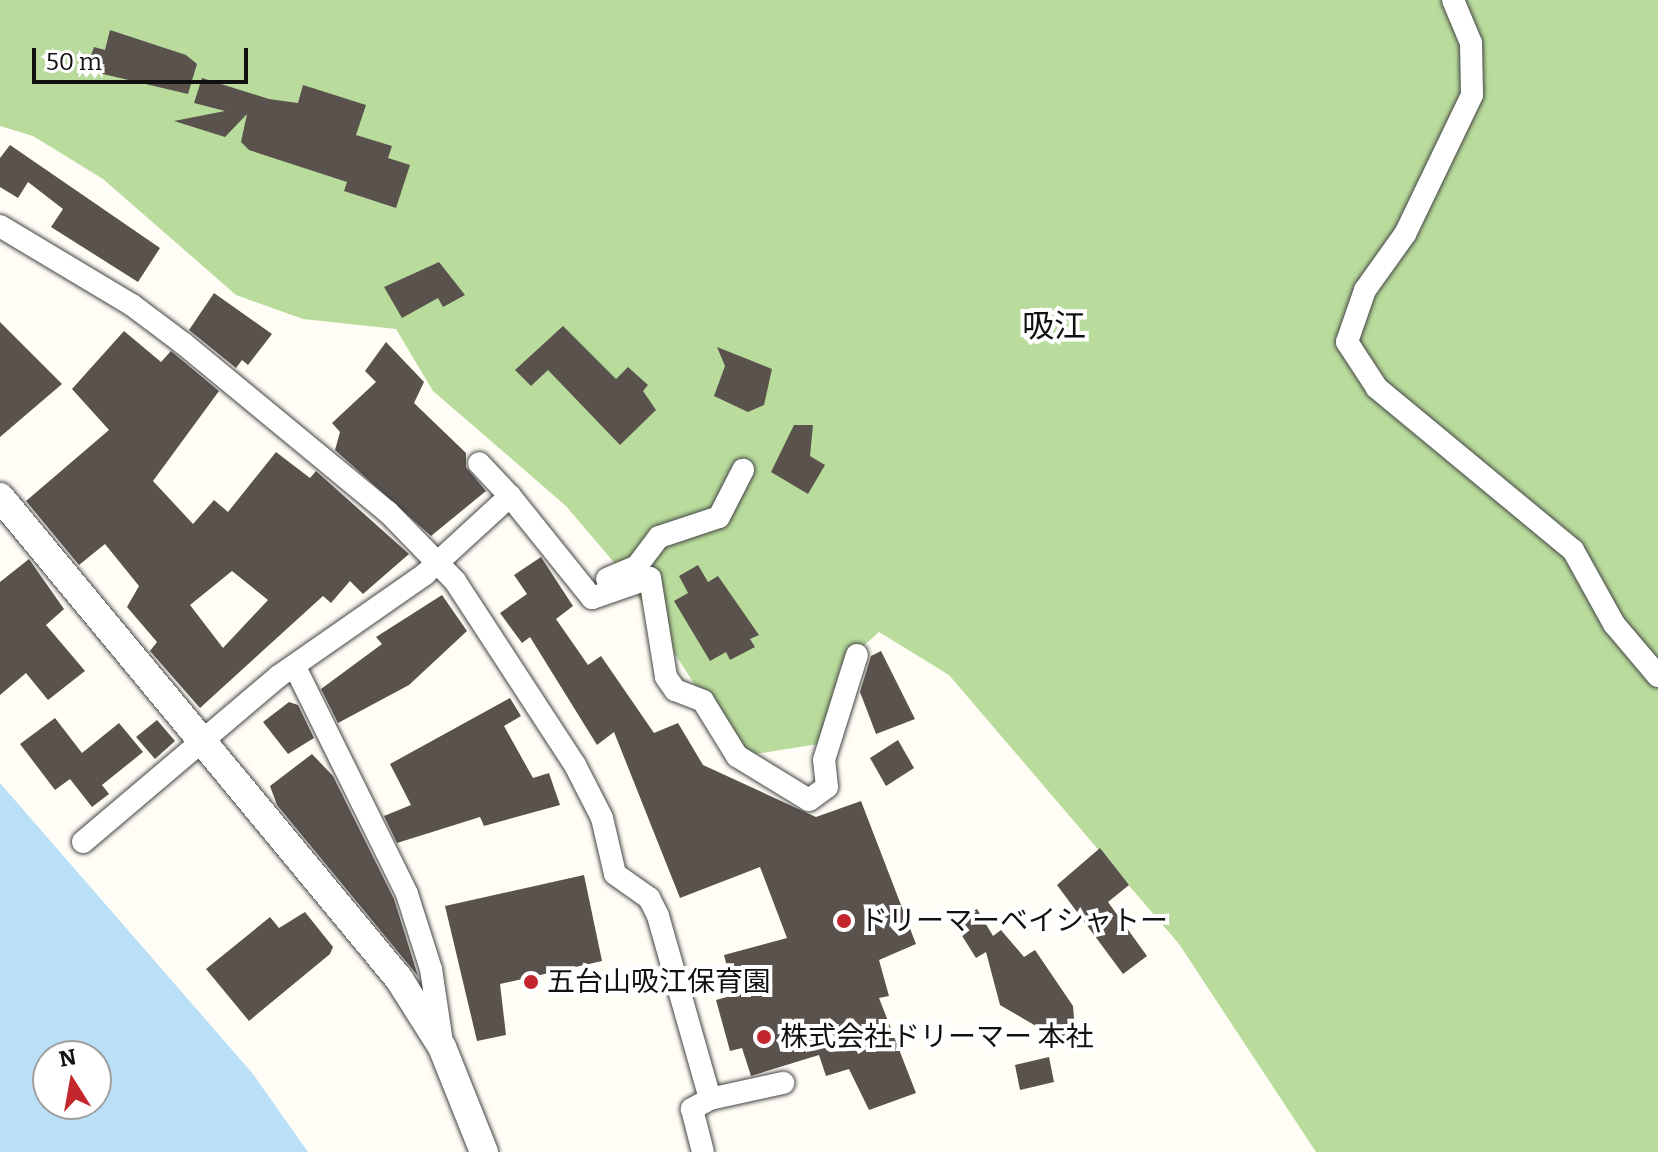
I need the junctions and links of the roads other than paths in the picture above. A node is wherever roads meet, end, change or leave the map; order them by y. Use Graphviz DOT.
graph roads {
  1 [pos="1453,0"];
  2 [pos="0,226"];
  3 [pos="479,463"];
  4 [pos="743,470"];
  5 [pos="510,496"];
  6 [pos="0,497"];
  7 [pos="439,562"];
  8 [pos="584,588"];
  9 [pos="857,655"];
  10 [pos="295,667"];
  11 [pos="1658,676"];
  12 [pos="200,743"];
  13 [pos="83,842"];
  14 [pos="442,1047"];
  15 [pos="783,1083"];
  16 [pos="710,1099"];
  17 [pos="484,1152"];
  18 [pos="703,1152"];
  1 -- 11 [label="street"];
  2 -- 7 [label="street"];
  3 -- 5 [label="street"];
  4 -- 8 [label="street"];
  5 -- 7 [label="street"];
  5 -- 8 [label="street"];
  6 -- 12 [label="street"];
  7 -- 10 [label="street"];
  7 -- 16 [label="street"];
  8 -- 9 [label="street"];
  10 -- 12 [label="street"];
  10 -- 14 [label="street"];
  12 -- 13 [label="street"];
  12 -- 14 [label="street"];
  14 -- 17 [label="street"];
  15 -- 16 [label="street"];
  16 -- 18 [label="street"];
}
